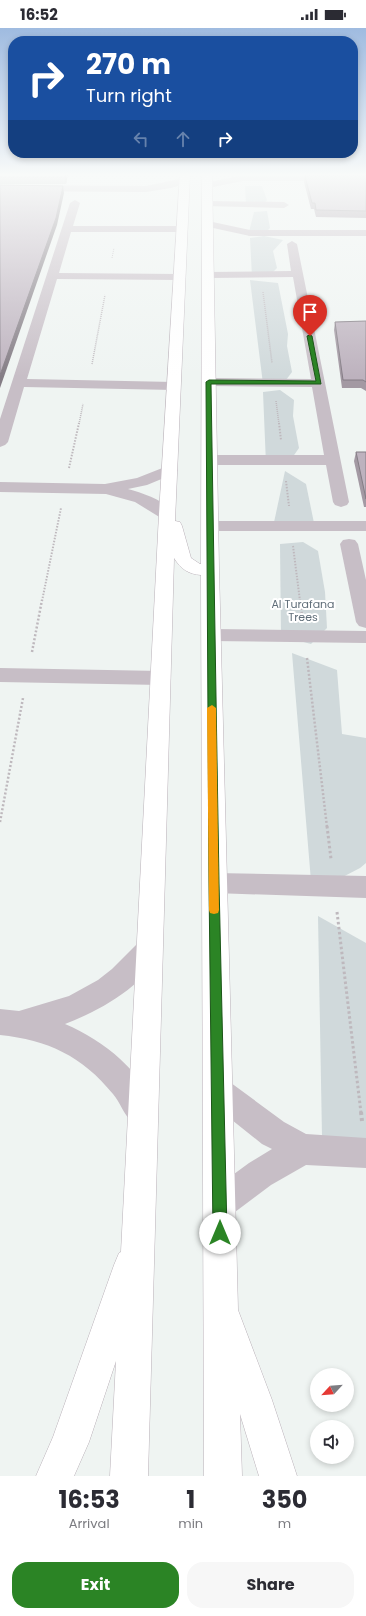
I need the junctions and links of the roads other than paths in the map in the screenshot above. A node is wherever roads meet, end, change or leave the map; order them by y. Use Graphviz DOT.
graph roads {
  1 [pos="63,242"];
  2 [pos="182,242"];
  3 [pos="210,242"];
  4 [pos="292,244"];
  5 [pos="298,274"];
  6 [pos="208,275"];
  7 [pos="52,276"];
  8 [pos="180,277"];
  9 [pos="187,323"];
  10 [pos="209,359"];
  11 [pos="209,382"];
  12 [pos="18,383"];
  13 [pos="319,383"];
  14 [pos="174,386"];
  15 [pos="0,442"];
  16 [pos="210,460"];
  17 [pos="333,460"];
  18 [pos="170,470"];
  19 [pos="0,487"];
  20 [pos="105,488"];
  21 [pos="341,502"];
  22 [pos="167,514"];
  23 [pos="210,526"];
  24 [pos="366,526"];
  25 [pos="349,544"];
  26 [pos="210,569"];
  27 [pos="366,622"];
  28 [pos="211,635"];
  29 [pos="366,637"];
  30 [pos="0,675"];
  31 [pos="161,678"];
  32 [pos="214,883"];
  33 [pos="366,888"];
  34 [pos="149,949"];
  35 [pos="9,1023"];
  36 [pos="217,1090"];
  37 [pos="143,1112"];
  38 [pos="304,1149"];
  39 [pos="366,1153"];
  40 [pos="220,1204"];
  41 [pos="138,1245"];
  42 [pos="220,1305"];
  43 [pos="55,1476"];
  44 [pos="129,1476"];
  45 [pos="223,1476"];
  46 [pos="278,1476"];
  1 -- 7 [label="street"];
  2 -- 8 [label="main road"];
  3 -- 6 [label="main road"];
  4 -- 5 [label="street"];
  5 -- 6 [label="street"];
  5 -- 13 [label="street"];
  6 -- 10 [label="main road"];
  7 -- 8 [label="street"];
  7 -- 12 [label="street"];
  8 -- 9 [label="main road"];
  9 -- 10 [label="main road"];
  9 -- 14 [label="main road"];
  10 -- 11 [label="main road"];
  11 -- 13 [label="street"];
  11 -- 16 [label="main road"];
  12 -- 14 [label="street"];
  12 -- 15 [label="street"];
  13 -- 17 [label="street"];
  14 -- 18 [label="main road"];
  16 -- 17 [label="street"];
  16 -- 23 [label="main road"];
  17 -- 21 [label="street"];
  18 -- 20 [label="street"];
  18 -- 22 [label="main road"];
  19 -- 20 [label="street"];
  20 -- 22 [label="street"];
  22 -- 26 [label="main road"];
  22 -- 31 [label="main road"];
  23 -- 24 [label="street"];
  23 -- 26 [label="main road"];
  25 -- 27 [label="street"];
  26 -- 28 [label="main road"];
  28 -- 29 [label="street"];
  28 -- 32 [label="main road"];
  30 -- 31 [label="street"];
  31 -- 34 [label="main road"];
  32 -- 33 [label="street"];
  32 -- 36 [label="main road"];
  34 -- 35 [label="street"];
  34 -- 37 [label="main road"];
  35 -- 37 [label="street"];
  36 -- 38 [label="street"];
  36 -- 40 [label="main road"];
  37 -- 41 [label="main road"];
  38 -- 39 [label="street"];
  38 -- 40 [label="street"];
  40 -- 42 [label="main road"];
  41 -- 43 [label="main road"];
  41 -- 44 [label="main road"];
  42 -- 45 [label="main road"];
  42 -- 46 [label="main road"];
}
